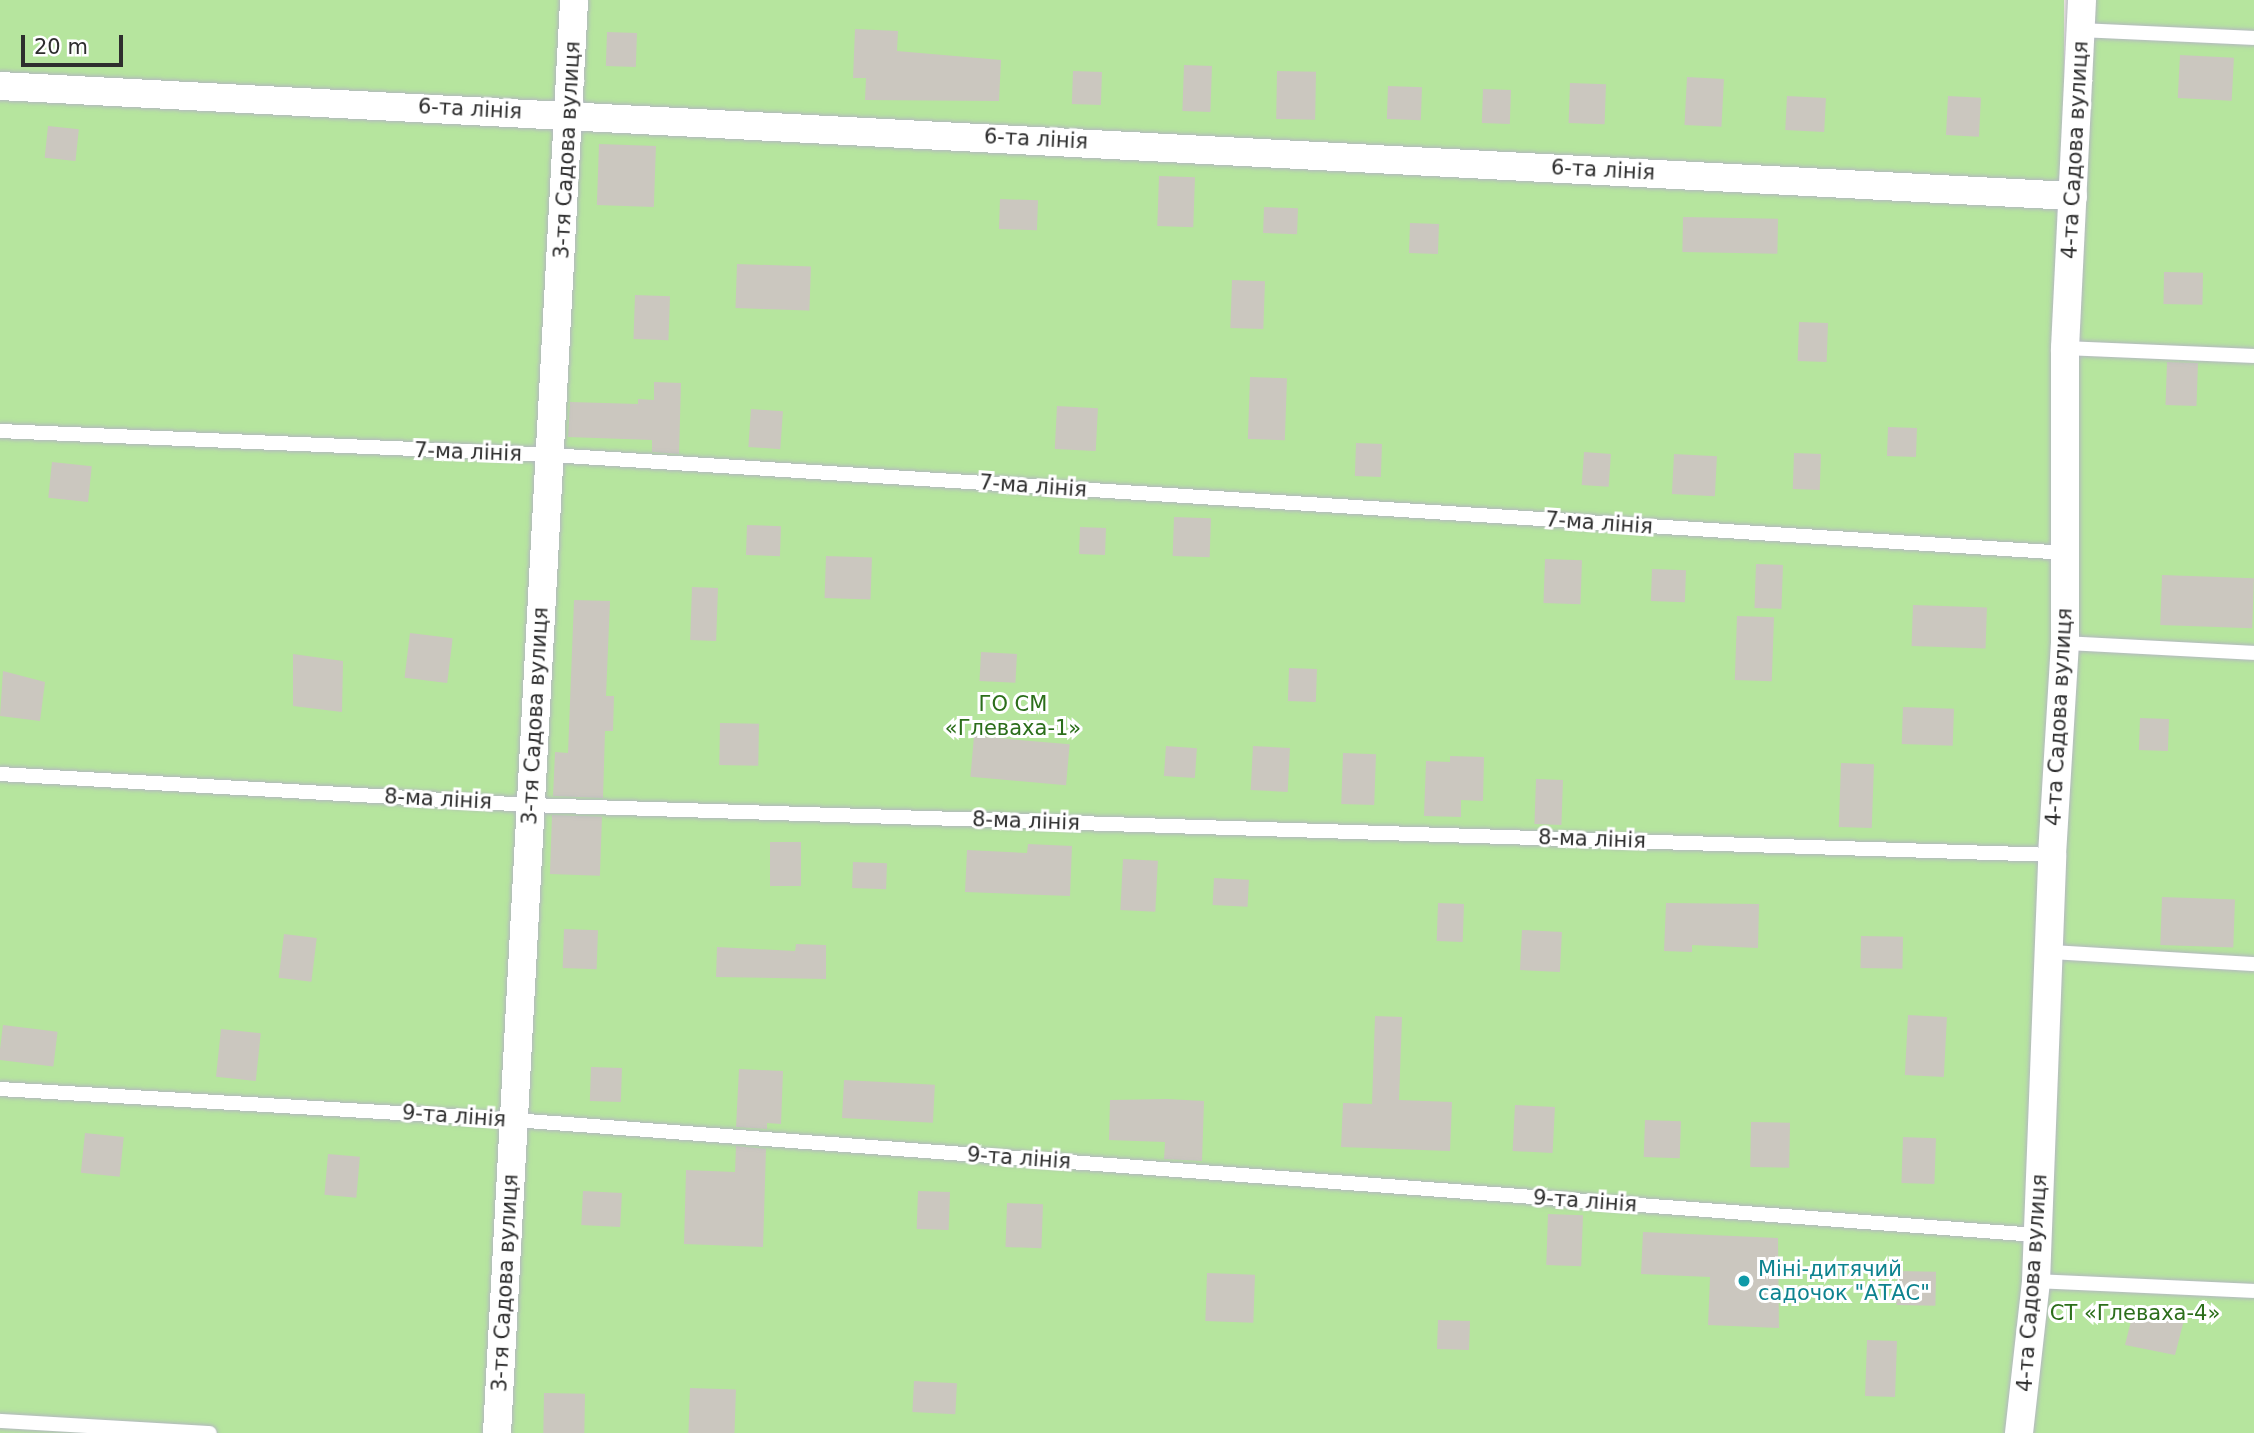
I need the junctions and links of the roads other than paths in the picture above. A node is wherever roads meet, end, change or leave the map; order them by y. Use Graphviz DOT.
graph roads {
  1 [pos="574,0"];
  2 [pos="2082,0"];
  3 [pos="2081,30"];
  4 [pos="2254,38"];
  5 [pos="0,86"];
  6 [pos="569,114"];
  7 [pos="2073,196"];
  8 [pos="2065,348"];
  9 [pos="2254,356"];
  10 [pos="0,431"];
  11 [pos="551,455"];
  12 [pos="2066,553"];
  13 [pos="2065,643"];
  14 [pos="2254,653"];
  15 [pos="0,774"];
  16 [pos="530,805"];
  17 [pos="2052,855"];
  18 [pos="2050,952"];
  19 [pos="2254,964"];
  20 [pos="0,1089"];
  21 [pos="514,1120"];
  22 [pos="2038,1235"];
  23 [pos="2036,1281"];
  24 [pos="2254,1291"];
  25 [pos="0,1421"];
  26 [pos="211,1433"];
  27 [pos="497,1433"];
  28 [pos="2019,1433"];
  1 -- 6 [label="street, 3-тя Садова вулиця"];
  2 -- 3 [label="street, 4-та Садова вулиця"];
  3 -- 4 [label="lane"];
  3 -- 7 [label="street, 4-та Садова вулиця"];
  5 -- 6 [label="street, 6-та лінія"];
  6 -- 7 [label="street, 6-та лінія"];
  6 -- 11 [label="street, 3-тя Садова вулиця"];
  7 -- 8 [label="street, 4-та Садова вулиця"];
  8 -- 9 [label="lane"];
  8 -- 12 [label="street, 4-та Садова вулиця"];
  10 -- 11 [label="lane, 7-ма лінія"];
  11 -- 12 [label="lane, 7-ма лінія"];
  11 -- 16 [label="street, 3-тя Садова вулиця"];
  12 -- 13 [label="street, 4-та Садова вулиця"];
  13 -- 14 [label="lane"];
  13 -- 17 [label="street, 4-та Садова вулиця"];
  15 -- 16 [label="lane, 8-ма лінія"];
  16 -- 17 [label="lane, 8-ма лінія"];
  16 -- 21 [label="street, 3-тя Садова вулиця"];
  17 -- 18 [label="street, 4-та Садова вулиця"];
  18 -- 19 [label="lane"];
  18 -- 22 [label="street, 4-та Садова вулиця"];
  20 -- 21 [label="lane, 9-та лінія"];
  21 -- 22 [label="lane, 9-та лінія"];
  21 -- 27 [label="street, 3-тя Садова вулиця"];
  22 -- 23 [label="street, 4-та Садова вулиця"];
  23 -- 24 [label="lane"];
  23 -- 28 [label="street, 4-та Садова вулиця"];
  25 -- 26 [label="lane"];
}
